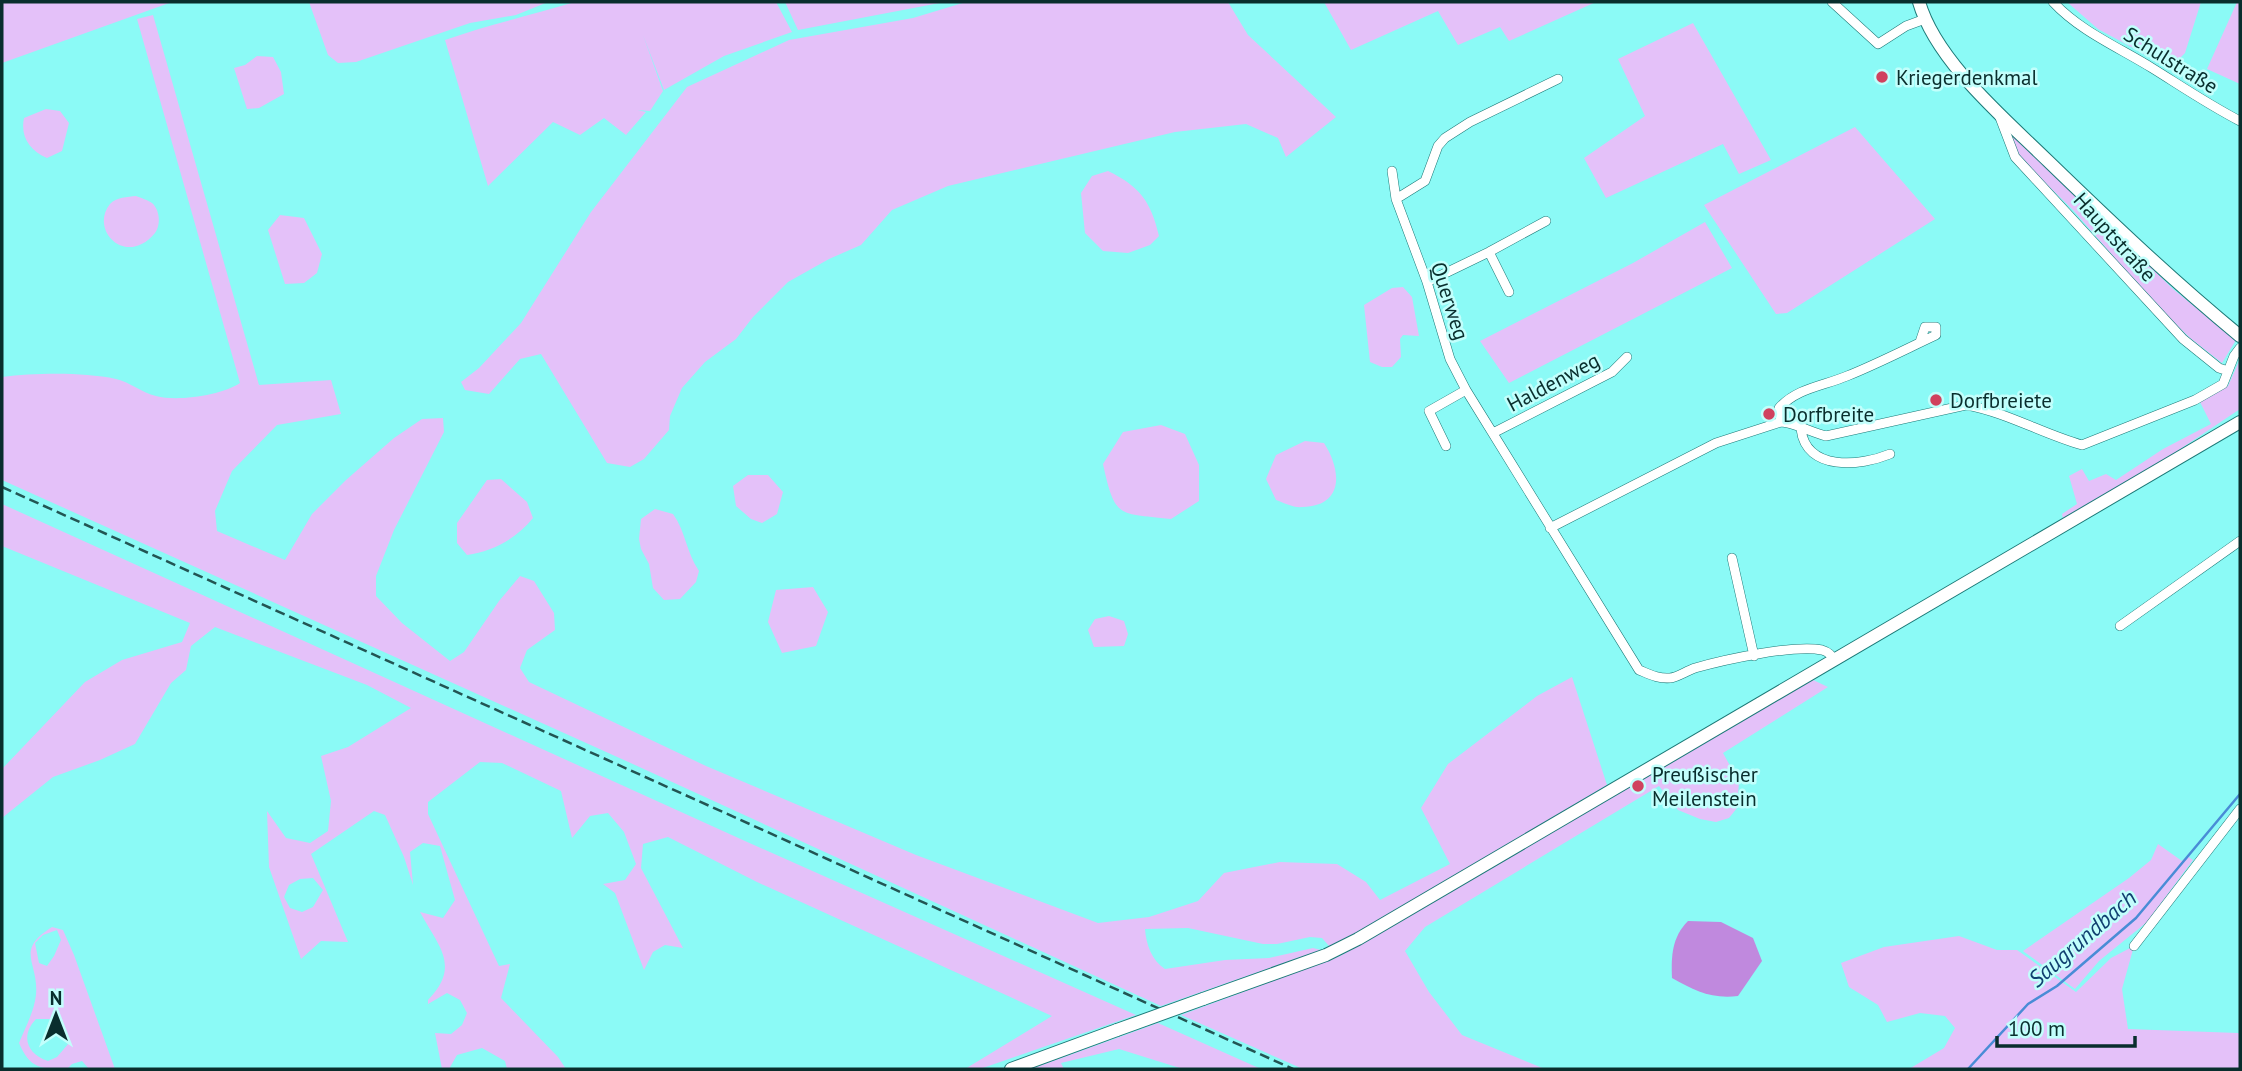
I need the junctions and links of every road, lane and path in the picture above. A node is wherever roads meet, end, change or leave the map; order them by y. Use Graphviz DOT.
graph roads {
  1 [pos="1832,2"];
  2 [pos="1919,2"];
  3 [pos="2053,2"];
  4 [pos="1924,19"];
  5 [pos="1558,79"];
  6 [pos="1997,110"];
  7 [pos="2240,121"];
  8 [pos="1392,171"];
  9 [pos="1396,199"];
  10 [pos="1546,221"];
  11 [pos="1489,253"];
  12 [pos="1427,282"];
  13 [pos="1509,292"];
  14 [pos="2240,336"];
  15 [pos="1920,342"];
  16 [pos="2240,348"];
  17 [pos="1627,358"];
  18 [pos="2228,371"];
  19 [pos="1466,390"];
  20 [pos="1781,422"];
  21 [pos="2240,422"];
  22 [pos="1801,429"];
  23 [pos="1493,433"];
  24 [pos="1446,446"];
  25 [pos="1890,454"];
  26 [pos="1550,528"];
  27 [pos="2240,541"];
  28 [pos="1732,558"];
  29 [pos="2120,626"];
  30 [pos="1754,656"];
  31 [pos="1834,660"];
  32 [pos="2240,809"];
  33 [pos="2134,946"];
  34 [pos="1011,1069"];
  1 -- 4 [label="street"];
  2 -- 4 [label="main road, Hauptstraße"];
  3 -- 7 [label="street, Schulstraße"];
  4 -- 6 [label="main road, Hauptstraße"];
  5 -- 9 [label="street"];
  6 -- 14 [label="main road, Hauptstraße"];
  6 -- 18 [label="street, Hauptstraße"];
  8 -- 9 [label="street, Querweg"];
  9 -- 12 [label="street, Querweg"];
  10 -- 11 [label="street"];
  11 -- 12 [label="street"];
  11 -- 13 [label="street"];
  12 -- 19 [label="street, Querweg"];
  15 -- 20 [label="street"];
  16 -- 18 [label="street"];
  17 -- 23 [label="street, Haldenweg"];
  18 -- 22 [label="street"];
  19 -- 23 [label="street, Querweg"];
  19 -- 24 [label="street"];
  20 -- 22 [label="street"];
  20 -- 26 [label="street"];
  21 -- 31 [label="main road"];
  22 -- 25 [label="street"];
  23 -- 26 [label="street"];
  26 -- 30 [label="street"];
  27 -- 29 [label="street"];
  28 -- 30 [label="street"];
  30 -- 31 [label="street"];
  31 -- 34 [label="main road, bridge"];
  32 -- 33 [label="street"];
}
